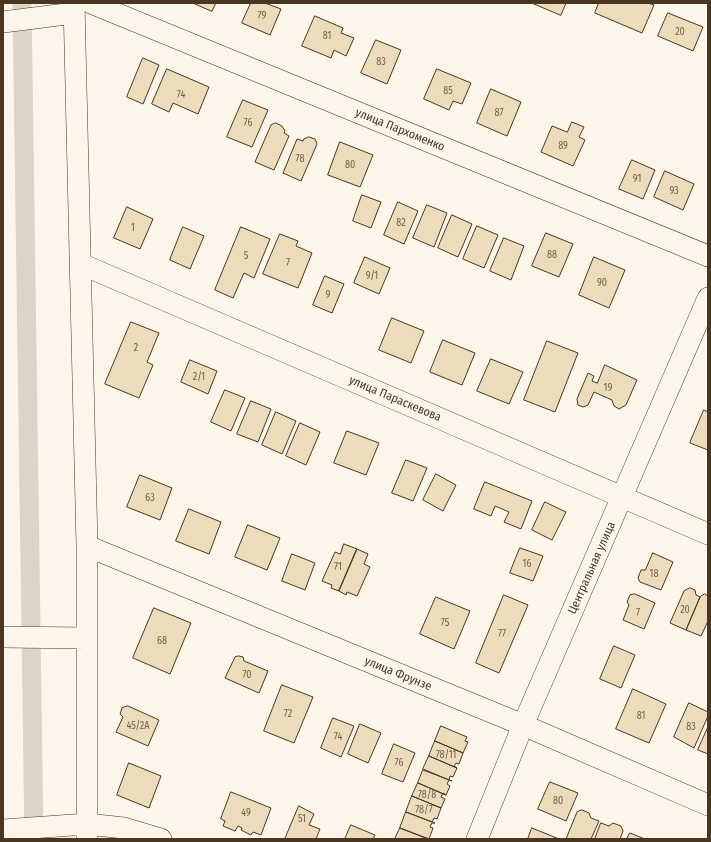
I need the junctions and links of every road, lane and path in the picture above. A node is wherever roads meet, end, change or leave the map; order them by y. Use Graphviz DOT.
graph roads {
  1 [pos="80,6"];
  2 [pos="3,22"];
  3 [pos="708,256"];
  4 [pos="81,264"];
  5 [pos="708,298"];
  6 [pos="623,497"];
  7 [pos="708,534"];
  8 [pos="87,546"];
  9 [pos="3,636"];
  10 [pos="86,638"];
  11 [pos="523,725"];
  12 [pos="708,805"];
  13 [pos="3,830"];
  14 [pos="87,831"];
  15 [pos="161,839"];
  16 [pos="476,839"];
  1 -- 2 [label="street, улица Пархоменко"];
  1 -- 3 [label="street, улица Пархоменко"];
  1 -- 4 [label="street"];
  4 -- 6 [label="street, улица Параскевова"];
  4 -- 8 [label="street"];
  5 -- 6 [label="street, Центральная улица"];
  6 -- 7 [label="street, улица Параскевова"];
  6 -- 11 [label="street, Центральная улица"];
  8 -- 10 [label="street"];
  8 -- 11 [label="street, улица Фрунзе"];
  9 -- 10 [label="street"];
  10 -- 14 [label="street"];
  11 -- 12 [label="street, улица Фрунзе"];
  11 -- 16 [label="street, Центральная улица"];
  13 -- 14 [label="street"];
  14 -- 15 [label="street"];
}
